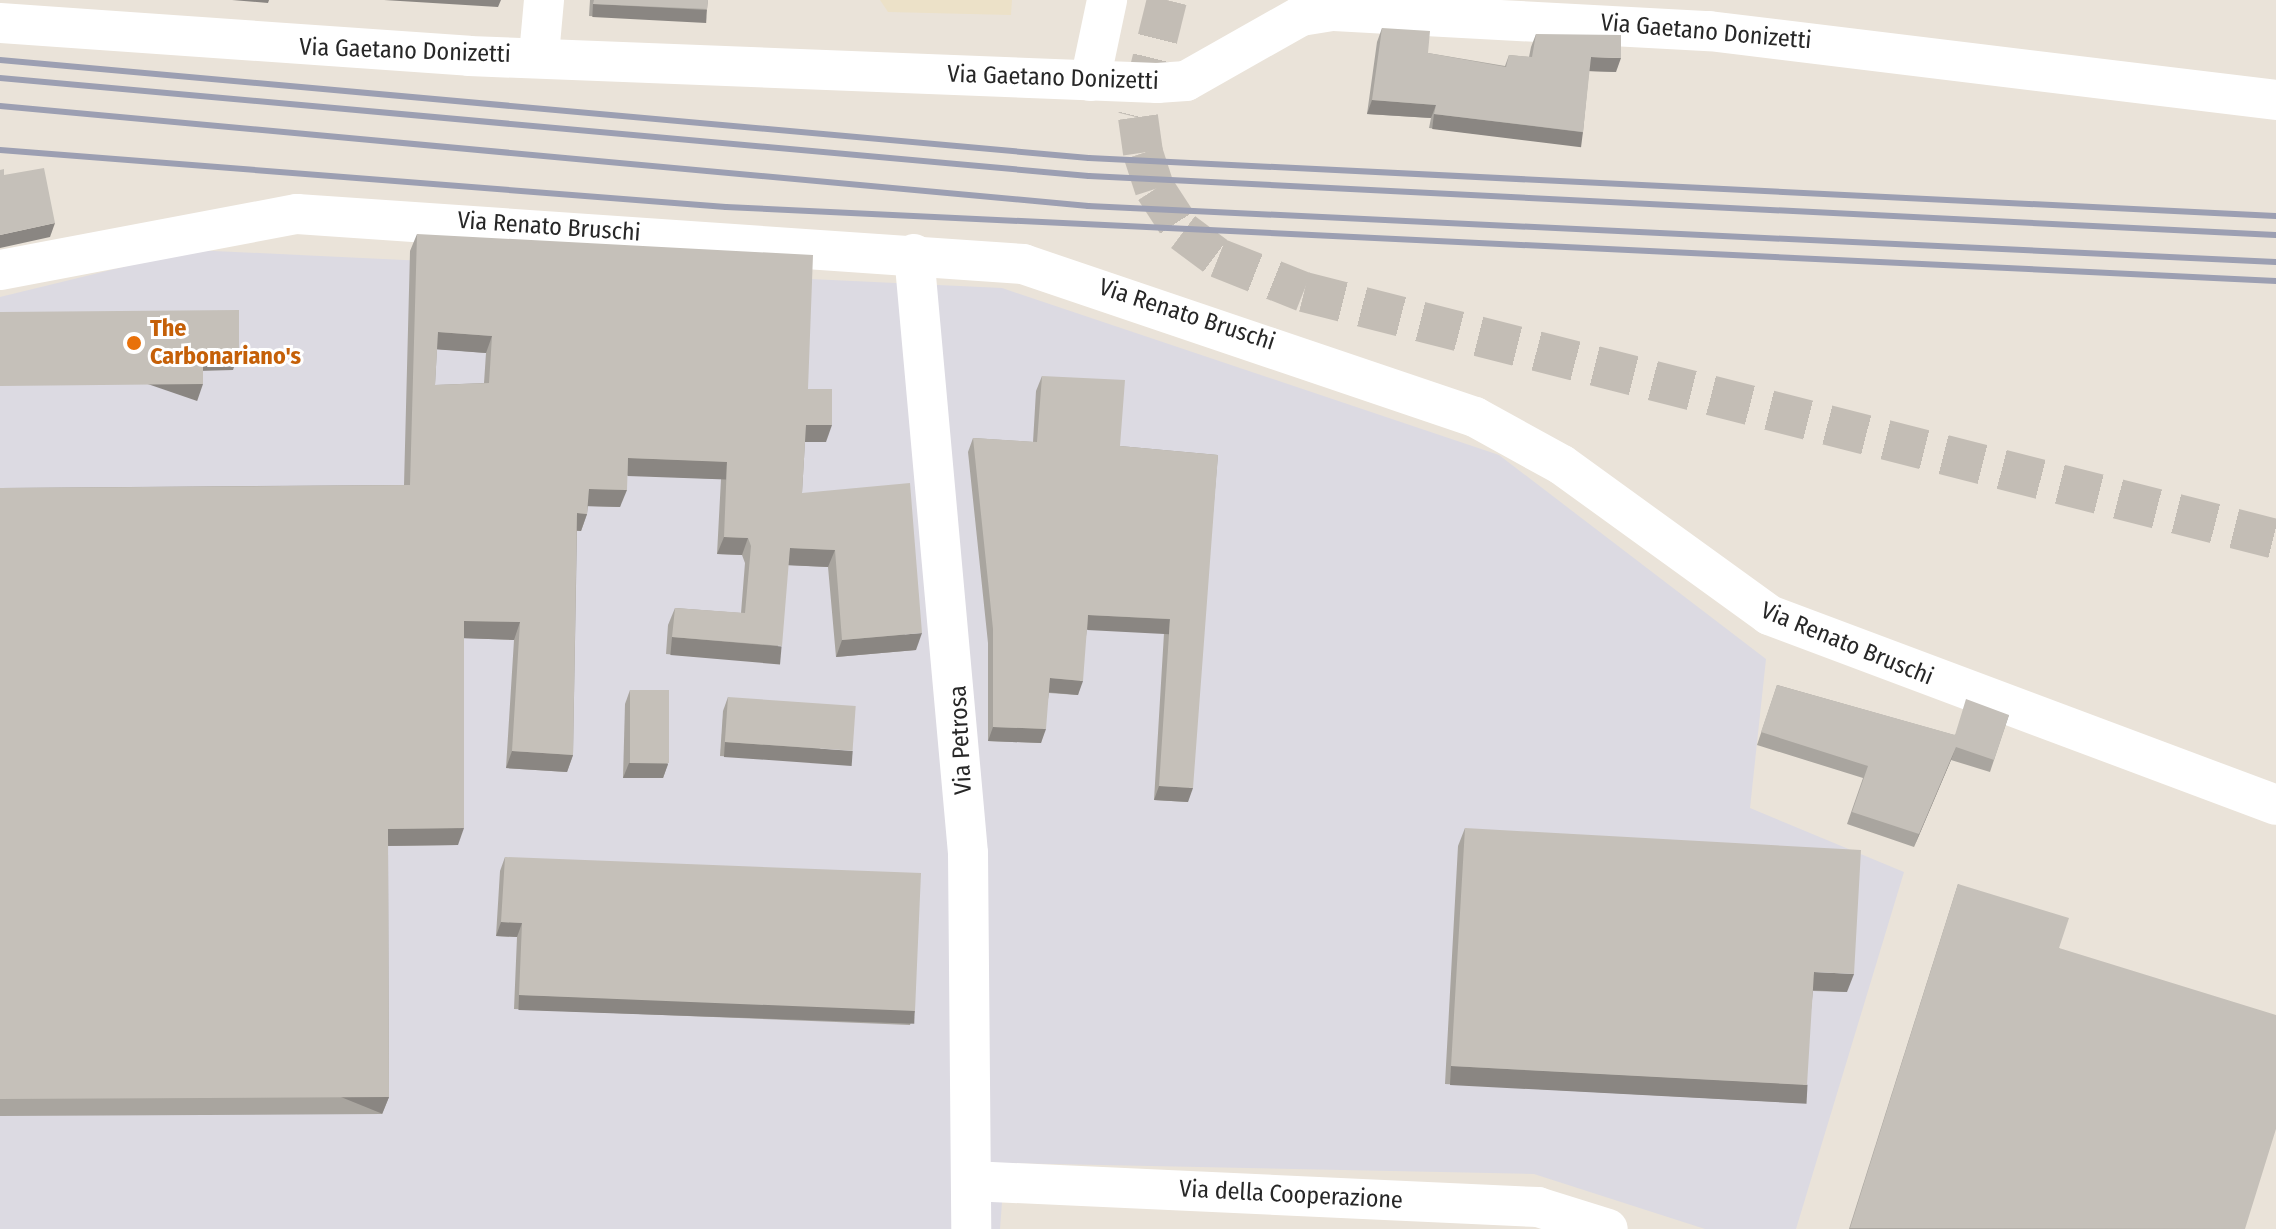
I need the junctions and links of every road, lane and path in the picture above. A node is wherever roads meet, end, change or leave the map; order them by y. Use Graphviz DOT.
graph roads {
  1 [pos="544,0"];
  2 [pos="1107,0"];
  3 [pos="0,23"];
  4 [pos="539,55"];
  5 [pos="1090,81"];
  6 [pos="2276,100"];
  7 [pos="914,254"];
  8 [pos="0,270"];
  9 [pos="2276,805"];
  10 [pos="971,1181"];
  11 [pos="971,1229"];
  12 [pos="1608,1229"];
  1 -- 4 [label="street"];
  2 -- 5 [label="street"];
  3 -- 4 [label="street, Via Gaetano Donizetti"];
  4 -- 5 [label="street, Via Gaetano Donizetti"];
  5 -- 6 [label="street, Via Gaetano Donizetti"];
  7 -- 8 [label="street, Via Renato Bruschi"];
  7 -- 9 [label="street, Via Renato Bruschi"];
  7 -- 10 [label="street, Via Petrosa"];
  10 -- 11 [label="street, Via Petrosa"];
  10 -- 12 [label="street, Via della Cooperazione"];
}
